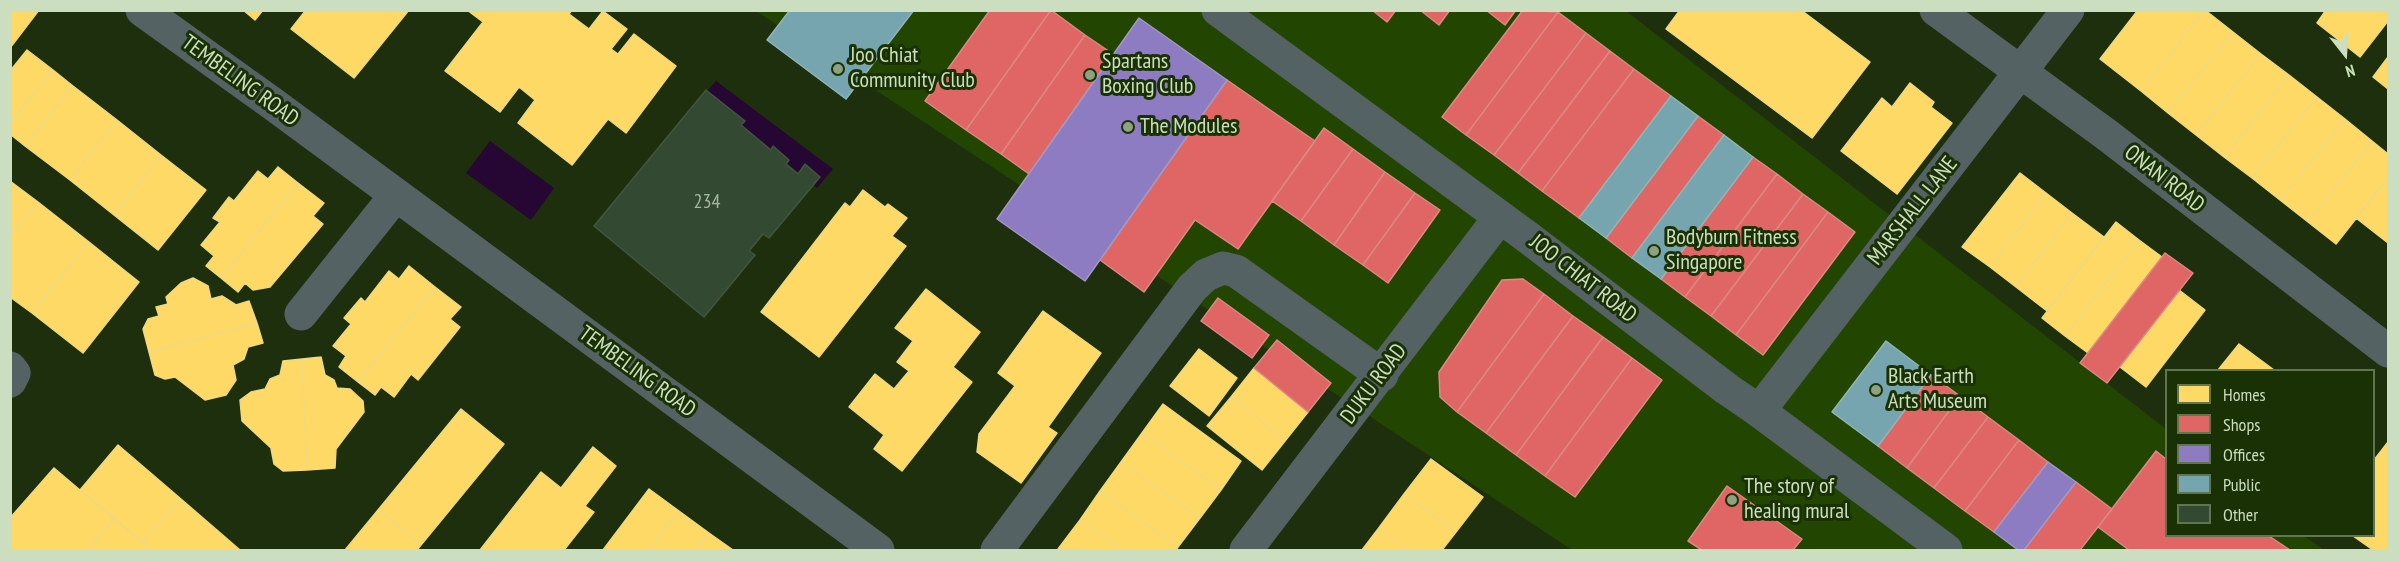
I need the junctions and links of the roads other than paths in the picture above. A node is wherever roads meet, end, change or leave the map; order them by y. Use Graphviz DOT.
graph roads {
  1 [pos="142,10"];
  2 [pos="1218,10"];
  3 [pos="1936,10"];
  4 [pos="2068,10"];
  5 [pos="2022,72"];
  6 [pos="396,195"];
  7 [pos="1500,217"];
  8 [pos="301,314"];
  9 [pos="2388,351"];
  10 [pos="10,368"];
  11 [pos="1382,375"];
  12 [pos="10,381"];
  13 [pos="1759,411"];
  14 [pos="878,550"];
  15 [pos="997,550"];
  16 [pos="1246,550"];
  17 [pos="1946,550"];
  1 -- 6 [label="street, TEMBELING ROAD"];
  2 -- 7 [label="street, JOO CHIAT ROAD"];
  3 -- 5 [label="street, ONAN ROAD"];
  4 -- 5 [label="street, MARSHALL LANE"];
  5 -- 9 [label="street, ONAN ROAD"];
  5 -- 13 [label="street, MARSHALL LANE"];
  6 -- 8 [label="street"];
  6 -- 14 [label="street, TEMBELING ROAD"];
  7 -- 11 [label="street, DUKU ROAD"];
  7 -- 13 [label="street, JOO CHIAT ROAD"];
  10 -- 12 [label="street"];
  11 -- 15 [label="street"];
  11 -- 16 [label="street, DUKU ROAD"];
  13 -- 17 [label="street, JOO CHIAT ROAD"];
}
